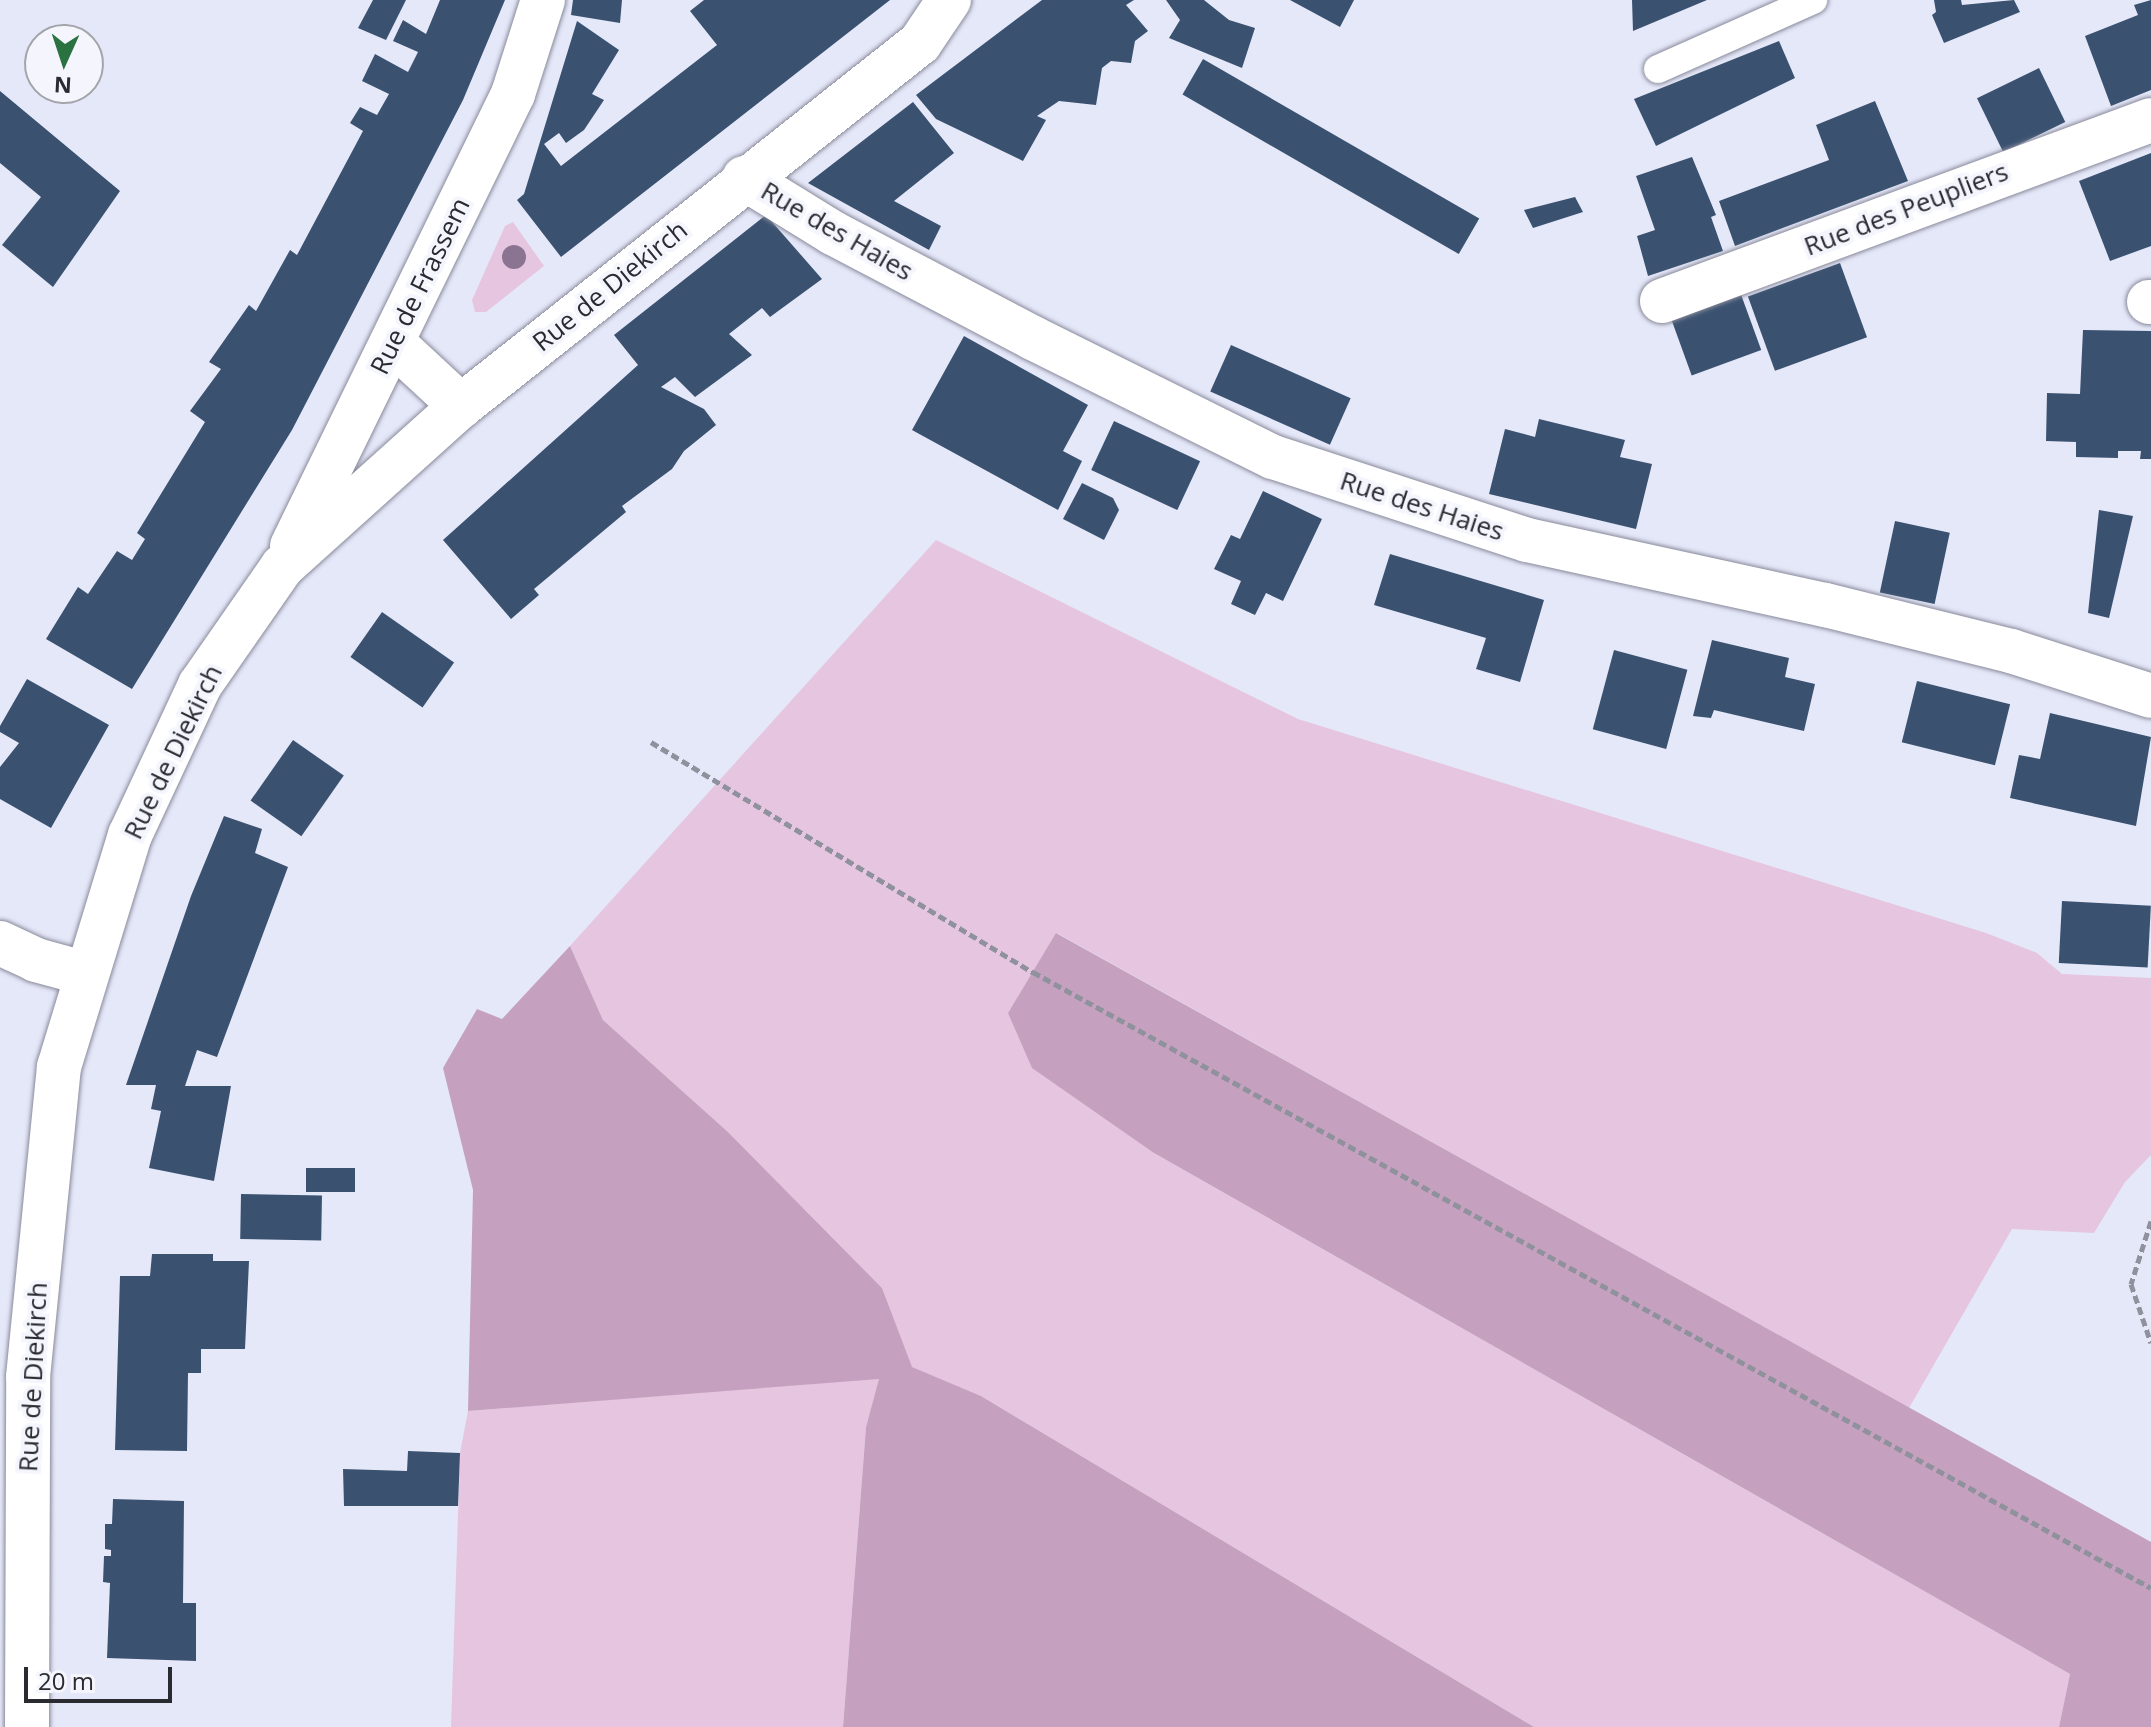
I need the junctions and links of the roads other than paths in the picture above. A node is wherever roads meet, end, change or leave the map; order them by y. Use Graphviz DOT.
graph roads {
  1 [pos="543,0"];
  2 [pos="949,0"];
  3 [pos="1813,0"];
  4 [pos="1658,69"];
  5 [pos="2151,120"];
  6 [pos="744,178"];
  7 [pos="1662,301"];
  8 [pos="393,343"];
  9 [pos="461,406"];
  10 [pos="282,567"];
  11 [pos="2151,696"];
  12 [pos="0,943"];
  13 [pos="84,973"];
  14 [pos="27,1727"];
  1 -- 8 [label="street, Rue de Frassem"];
  2 -- 6 [label="street, Rue de Diekirch"];
  3 -- 4 [label="lane"];
  5 -- 7 [label="street, Rue des Peupliers"];
  6 -- 9 [label="street, Rue de Diekirch"];
  6 -- 11 [label="street, Rue des Haies"];
  8 -- 9 [label="street"];
  8 -- 10 [label="street, Rue de Frassem"];
  9 -- 10 [label="street, Rue de Diekirch"];
  10 -- 13 [label="street, Rue de Diekirch"];
  12 -- 13 [label="street"];
  13 -- 14 [label="street, Rue de Diekirch"];
}
